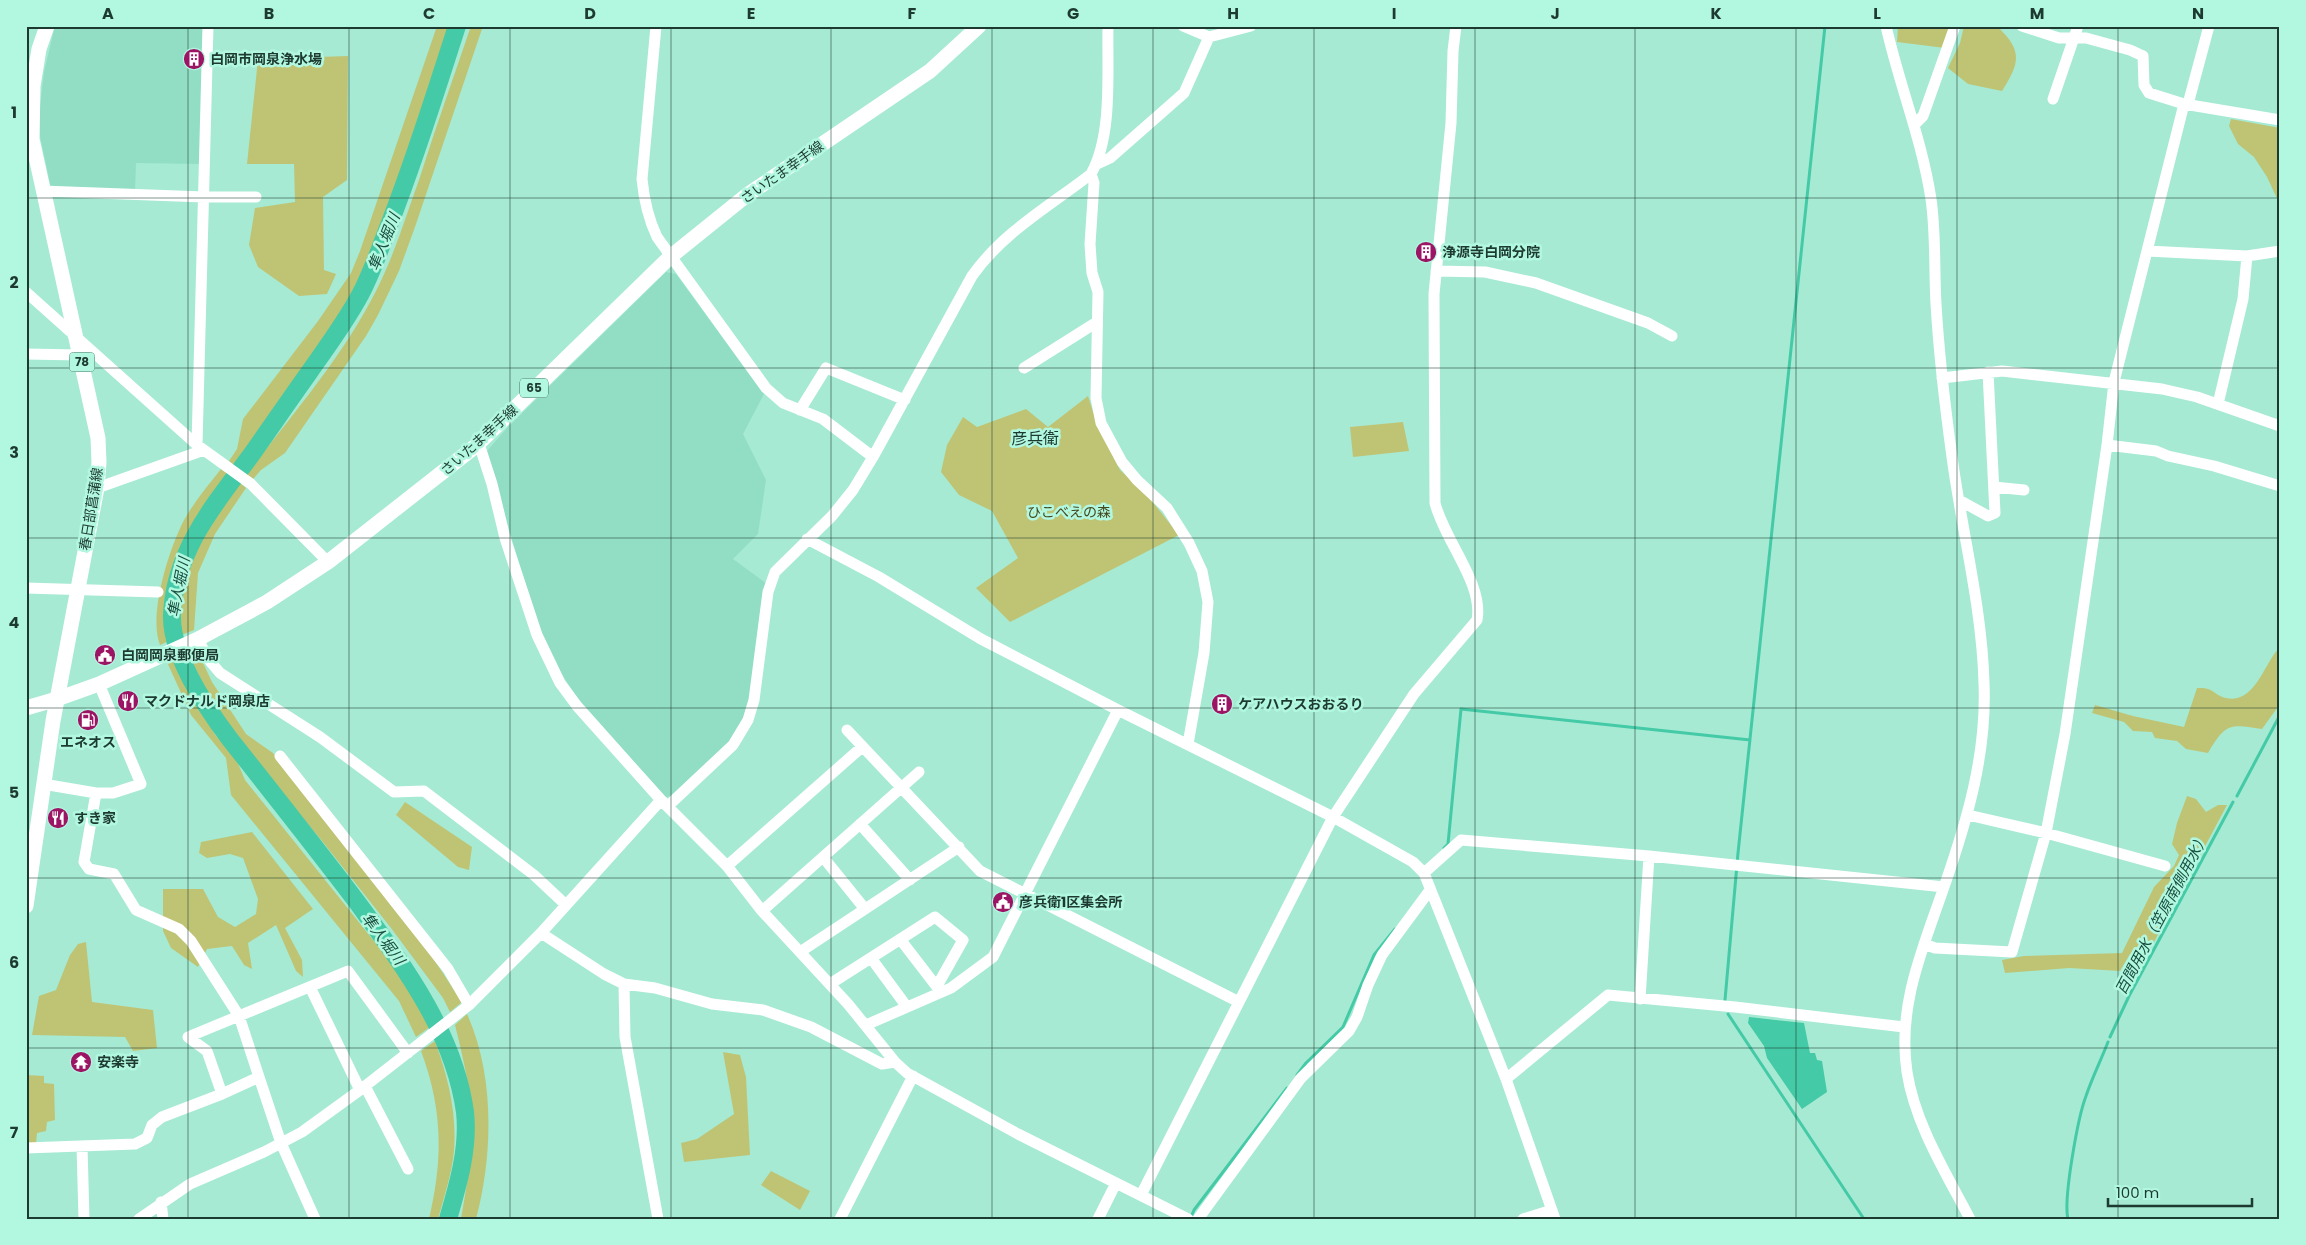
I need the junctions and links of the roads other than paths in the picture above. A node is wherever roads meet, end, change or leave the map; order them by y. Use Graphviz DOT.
graph roads {
  1 [pos="47,26"];
  2 [pos="208,26"];
  3 [pos="656,26"];
  4 [pos="979,26"];
  5 [pos="1108,26"];
  6 [pos="1183,26"];
  7 [pos="1251,26"];
  8 [pos="1456,26"];
  9 [pos="1886,26"];
  10 [pos="1955,26"];
  11 [pos="2022,26"];
  12 [pos="2078,26"];
  13 [pos="2209,26"];
  14 [pos="1208,37"];
  15 [pos="2073,38"];
  16 [pos="29,98"];
  17 [pos="2053,99"];
  18 [pos="2186,104"];
  19 [pos="2280,120"];
  20 [pos="1914,124"];
  21 [pos="1094,169"];
  22 [pos="42,191"];
  23 [pos="204,197"];
  24 [pos="256,197"];
  25 [pos="2147,251"];
  26 [pos="2280,251"];
  27 [pos="670,256"];
  28 [pos="2247,256"];
  29 [pos="1436,270"];
  30 [pos="26,292"];
  31 [pos="1097,322"];
  32 [pos="1672,336"];
  33 [pos="77,339"];
  34 [pos="26,354"];
  35 [pos="80,355"];
  36 [pos="1024,368"];
  37 [pos="1988,372"];
  38 [pos="1942,378"];
  39 [pos="2114,382"];
  40 [pos="905,400"];
  41 [pos="2218,404"];
  42 [pos="800,410"];
  43 [pos="2280,426"];
  44 [pos="477,445"];
  45 [pos="2107,445"];
  46 [pos="200,448"];
  47 [pos="873,457"];
  48 [pos="2280,486"];
  49 [pos="1994,487"];
  50 [pos="97,488"];
  51 [pos="2024,490"];
  52 [pos="1959,500"];
  53 [pos="807,539"];
  54 [pos="328,562"];
  55 [pos="26,588"];
  56 [pos="77,591"];
  57 [pos="158,592"];
  58 [pos="198,638"];
  59 [pos="98,684"];
  60 [pos="56,700"];
  61 [pos="26,708"];
  62 [pos="1118,710"];
  63 [pos="847,730"];
  64 [pos="1188,744"];
  65 [pos="862,747"];
  66 [pos="280,756"];
  67 [pos="919,772"];
  68 [pos="43,784"];
  69 [pos="901,787"];
  70 [pos="96,793"];
  71 [pos="664,803"];
  72 [pos="1968,815"];
  73 [pos="1333,817"];
  74 [pos="860,824"];
  75 [pos="2046,833"];
  76 [pos="31,834"];
  77 [pos="959,847"];
  78 [pos="1649,856"];
  79 [pos="823,857"];
  80 [pos="727,866"];
  81 [pos="2165,866"];
  82 [pos="1424,873"];
  83 [pos="910,880"];
  84 [pos="1944,887"];
  85 [pos="1430,890"];
  86 [pos="1026,895"];
  87 [pos="566,905"];
  88 [pos="26,906"];
  89 [pos="865,909"];
  90 [pos="762,911"];
  91 [pos="541,932"];
  92 [pos="900,939"];
  93 [pos="1924,944"];
  94 [pos="800,952"];
  95 [pos="871,958"];
  96 [pos="624,984"];
  97 [pos="830,984"];
  98 [pos="310,986"];
  99 [pos="939,989"];
  100 [pos="1640,999"];
  101 [pos="1239,1002"];
  102 [pos="469,1005"];
  103 [pos="907,1007"];
  104 [pos="239,1016"];
  105 [pos="866,1025"];
  106 [pos="1904,1027"];
  107 [pos="412,1050"];
  108 [pos="895,1062"];
  109 [pos="913,1076"];
  110 [pos="259,1078"];
  111 [pos="1506,1079"];
  112 [pos="362,1088"];
  113 [pos="222,1094"];
  114 [pos="281,1143"];
  115 [pos="82,1146"];
  116 [pos="26,1148"];
  117 [pos="408,1169"];
  118 [pos="1116,1183"];
  119 [pos="1141,1195"];
  120 [pos="161,1202"];
  121 [pos="1553,1214"];
  122 [pos="84,1219"];
  123 [pos="139,1219"];
  124 [pos="164,1219"];
  125 [pos="315,1219"];
  126 [pos="658,1219"];
  127 [pos="840,1219"];
  128 [pos="1098,1219"];
  129 [pos="1188,1219"];
  130 [pos="1198,1219"];
  131 [pos="1523,1219"];
  132 [pos="1970,1219"];
  1 -- 16 [label="main road, 春日部菖蒲線 / 78"];
  2 -- 23 [label="street"];
  3 -- 27 [label="street"];
  4 -- 27 [label="main road, さいたま幸手線 / 65"];
  5 -- 21 [label="street"];
  6 -- 14 [label="street"];
  7 -- 14 [label="street"];
  8 -- 29 [label="street"];
  9 -- 20 [label="street"];
  10 -- 20 [label="street"];
  11 -- 15 [label="street"];
  12 -- 15 [label="street"];
  13 -- 18 [label="street"];
  14 -- 21 [label="street"];
  15 -- 17 [label="street"];
  15 -- 18 [label="street"];
  16 -- 22 [label="main road, 春日部菖蒲線 / 78"];
  18 -- 19 [label="street"];
  18 -- 25 [label="street"];
  20 -- 38 [label="street"];
  21 -- 31 [label="street"];
  21 -- 40 [label="street"];
  22 -- 23 [label="street"];
  22 -- 33 [label="main road, 春日部菖蒲線 / 78"];
  23 -- 24 [label="street"];
  23 -- 46 [label="street"];
  25 -- 28 [label="street"];
  25 -- 39 [label="street"];
  26 -- 28 [label="street"];
  27 -- 42 [label="street"];
  27 -- 44 [label="main road, さいたま幸手線 / 65"];
  28 -- 41 [label="street"];
  29 -- 32 [label="street"];
  29 -- 73 [label="street"];
  30 -- 33 [label="street"];
  31 -- 36 [label="street"];
  31 -- 64 [label="street"];
  33 -- 35 [label="main road, 春日部菖蒲線 / 78"];
  33 -- 46 [label="street"];
  34 -- 35 [label="street"];
  35 -- 50 [label="main road, 春日部菖蒲線 / 78"];
  37 -- 38 [label="street"];
  37 -- 39 [label="street"];
  37 -- 49 [label="street"];
  38 -- 52 [label="street"];
  39 -- 41 [label="street"];
  39 -- 45 [label="street"];
  40 -- 42 [label="street"];
  40 -- 47 [label="street"];
  41 -- 43 [label="street"];
  42 -- 47 [label="street"];
  44 -- 54 [label="main road, さいたま幸手線 / 65"];
  44 -- 71 [label="street"];
  45 -- 48 [label="street"];
  45 -- 75 [label="street"];
  46 -- 50 [label="street"];
  46 -- 54 [label="street"];
  47 -- 53 [label="street"];
  49 -- 51 [label="street"];
  49 -- 52 [label="street"];
  50 -- 56 [label="main road, 春日部菖蒲線 / 78"];
  52 -- 72 [label="street"];
  53 -- 62 [label="street"];
  53 -- 71 [label="street"];
  54 -- 58 [label="main road, さいたま幸手線 / 65"];
  55 -- 56 [label="street"];
  56 -- 57 [label="street"];
  56 -- 60 [label="main road, 春日部菖蒲線 / 78"];
  58 -- 59 [label="main road, さいたま幸手線 / 65"];
  58 -- 87 [label="street"];
  59 -- 60 [label="main road, さいたま幸手線 / 65"];
  59 -- 70 [label="street"];
  60 -- 61 [label="main road, さいたま幸手線 / 65"];
  60 -- 68 [label="main road, 春日部菖蒲線 / 78"];
  62 -- 64 [label="street"];
  62 -- 86 [label="street"];
  63 -- 65 [label="street"];
  64 -- 73 [label="street"];
  65 -- 69 [label="street"];
  65 -- 80 [label="street"];
  66 -- 102 [label="street"];
  67 -- 69 [label="street"];
  68 -- 70 [label="street"];
  68 -- 76 [label="main road, 春日部菖蒲線 / 78"];
  69 -- 74 [label="street"];
  69 -- 77 [label="street"];
  70 -- 104 [label="street"];
  71 -- 80 [label="street"];
  71 -- 87 [label="street"];
  72 -- 75 [label="street"];
  72 -- 84 [label="street"];
  73 -- 82 [label="street"];
  73 -- 101 [label="street"];
  74 -- 79 [label="street"];
  74 -- 83 [label="street"];
  75 -- 81 [label="street"];
  75 -- 93 [label="street"];
  76 -- 88 [label="main road, 春日部菖蒲線 / 78"];
  77 -- 83 [label="street"];
  77 -- 86 [label="street"];
  78 -- 82 [label="street"];
  78 -- 84 [label="street"];
  78 -- 100 [label="street"];
  79 -- 89 [label="street"];
  79 -- 90 [label="street"];
  80 -- 90 [label="street"];
  82 -- 85 [label="street"];
  83 -- 89 [label="street"];
  84 -- 93 [label="street"];
  85 -- 111 [label="street"];
  85 -- 130 [label="street"];
  86 -- 99 [label="street"];
  86 -- 101 [label="street"];
  87 -- 91 [label="street"];
  89 -- 94 [label="street"];
  90 -- 94 [label="street"];
  91 -- 96 [label="street"];
  91 -- 102 [label="street"];
  92 -- 95 [label="street"];
  92 -- 99 [label="street"];
  92 -- 99 [label="street"];
  93 -- 106 [label="street"];
  94 -- 97 [label="street"];
  95 -- 97 [label="street"];
  95 -- 103 [label="street"];
  96 -- 108 [label="street"];
  96 -- 126 [label="street"];
  97 -- 105 [label="street"];
  98 -- 104 [label="street"];
  98 -- 107 [label="street"];
  98 -- 112 [label="street"];
  99 -- 103 [label="street"];
  100 -- 106 [label="street"];
  100 -- 111 [label="street"];
  101 -- 119 [label="street"];
  102 -- 107 [label="street"];
  103 -- 105 [label="street"];
  104 -- 110 [label="street"];
  104 -- 113 [label="street"];
  105 -- 108 [label="street"];
  106 -- 132 [label="street"];
  107 -- 112 [label="street"];
  108 -- 109 [label="street"];
  109 -- 118 [label="street"];
  109 -- 127 [label="street"];
  110 -- 113 [label="street"];
  110 -- 114 [label="street"];
  111 -- 121 [label="street"];
  112 -- 114 [label="street"];
  112 -- 117 [label="street"];
  113 -- 115 [label="street"];
  114 -- 120 [label="street"];
  114 -- 125 [label="street"];
  115 -- 116 [label="street"];
  115 -- 122 [label="street"];
  118 -- 119 [label="street"];
  118 -- 128 [label="street"];
  119 -- 129 [label="street"];
  120 -- 123 [label="street"];
  120 -- 124 [label="street"];
  121 -- 131 [label="street"];
}
